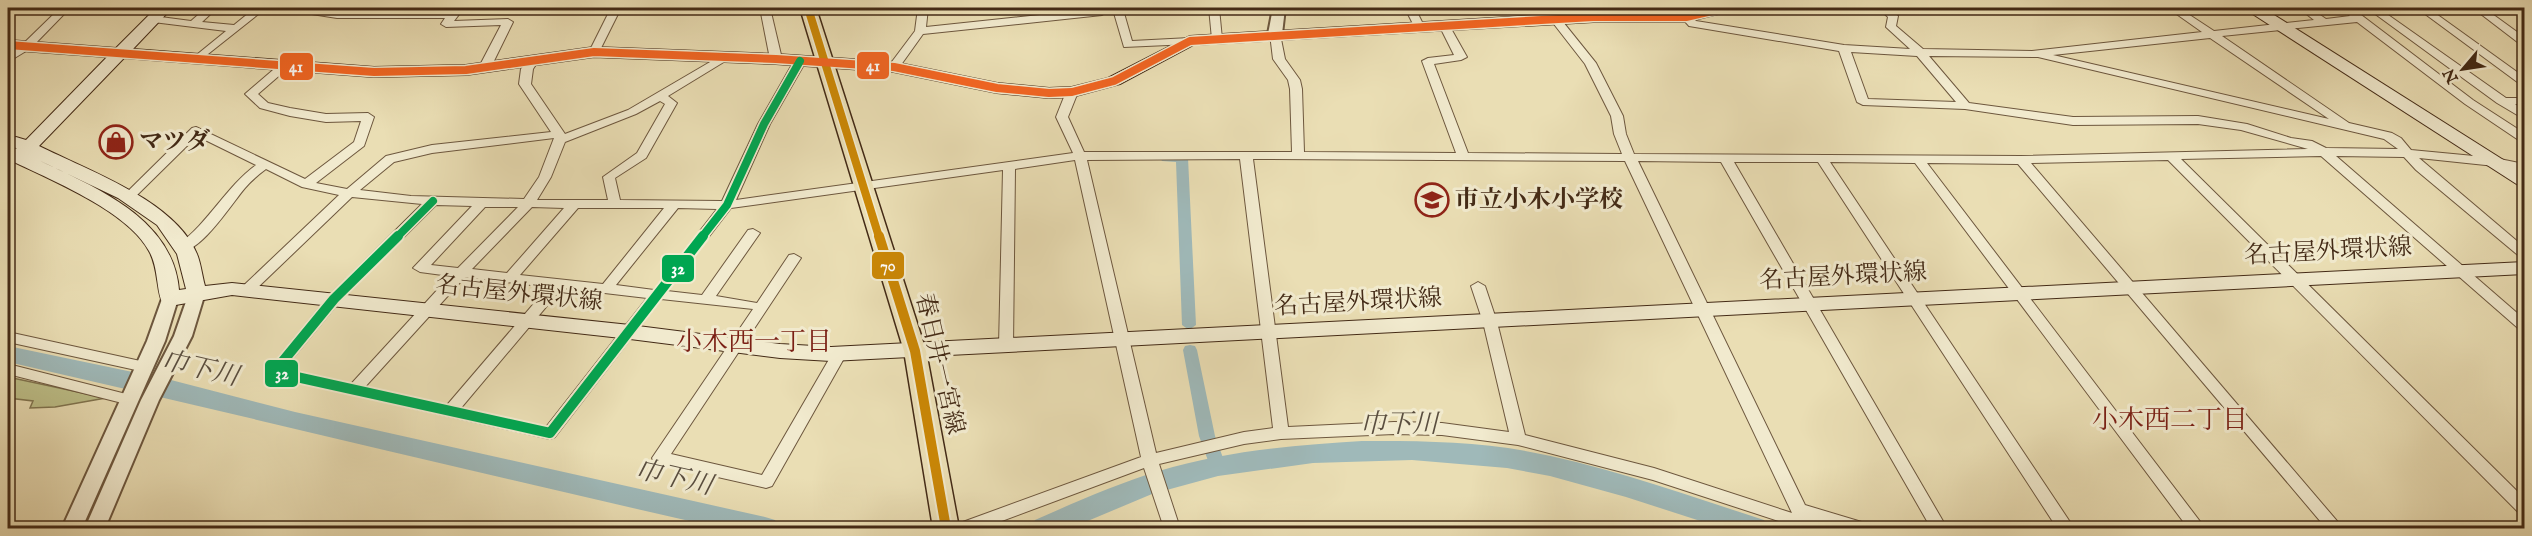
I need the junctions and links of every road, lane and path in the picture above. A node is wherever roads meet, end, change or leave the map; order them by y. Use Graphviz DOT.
graph roads {
  1 [pos="65,8"];
  2 [pos="212,8"];
  3 [pos="261,8"];
  4 [pos="292,8"];
  5 [pos="616,8"];
  6 [pos="765,8"];
  7 [pos="808,8"];
  8 [pos="923,8"];
  9 [pos="1214,8"];
  10 [pos="1279,8"];
  11 [pos="1410,8"];
  12 [pos="1725,8"];
  13 [pos="1883,8"];
  14 [pos="2173,8"];
  15 [pos="2253,8"];
  16 [pos="2304,8"];
  17 [pos="2346,8"];
  18 [pos="2373,8"];
  19 [pos="2395,8"];
  20 [pos="2422,8"];
  21 [pos="2478,8"];
  22 [pos="1102,10"];
  23 [pos="1120,10"];
  24 [pos="156,11"];
  25 [pos="456,11"];
  26 [pos="1591,12"];
  27 [pos="1685,12"];
  28 [pos="2360,18"];
  29 [pos="1555,19"];
  30 [pos="2323,21"];
  31 [pos="193,25"];
  32 [pos="1444,25"];
  33 [pos="1419,26"];
  34 [pos="2281,26"];
  35 [pos="235,28"];
  36 [pos="920,31"];
  37 [pos="1275,34"];
  38 [pos="2214,35"];
  39 [pos="1217,39"];
  40 [pos="1190,41"];
  41 [pos="2524,42"];
  42 [pos="8,45"];
  43 [pos="27,46"];
  44 [pos="1844,48"];
  45 [pos="594,52"];
  46 [pos="1920,52"];
  47 [pos="114,53"];
  48 [pos="2032,54"];
  49 [pos="726,57"];
  50 [pos="8,59"];
  51 [pos="198,59"];
  52 [pos="776,59"];
  53 [pos="533,60"];
  54 [pos="800,61"];
  55 [pos="827,62"];
  56 [pos="284,66"];
  57 [pos="894,67"];
  58 [pos="485,68"];
  59 [pos="2524,82"];
  60 [pos="1072,92"];
  61 [pos="662,97"];
  62 [pos="2501,101"];
  63 [pos="2524,101"];
  64 [pos="1965,106"];
  65 [pos="2524,116"];
  66 [pos="2350,127"];
  67 [pos="559,137"];
  68 [pos="2524,138"];
  69 [pos="14,148"];
  70 [pos="2324,152"];
  71 [pos="2407,153"];
  72 [pos="1298,154"];
  73 [pos="1246,155"];
  74 [pos="1080,156"];
  75 [pos="1464,157"];
  76 [pos="2172,157"];
  77 [pos="1630,158"];
  78 [pos="1821,158"];
  79 [pos="1726,159"];
  80 [pos="1918,159"];
  81 [pos="2021,160"];
  82 [pos="2495,162"];
  83 [pos="265,164"];
  84 [pos="1009,167"];
  85 [pos="2524,168"];
  86 [pos="2524,181"];
  87 [pos="306,184"];
  88 [pos="864,187"];
  89 [pos="348,194"];
  90 [pos="128,197"];
  91 [pos="433,201"];
  92 [pos="482,203"];
  93 [pos="528,204"];
  94 [pos="574,204"];
  95 [pos="615,205"];
  96 [pos="673,206"];
  97 [pos="727,206"];
  98 [pos="753,233"];
  99 [pos="183,248"];
  100 [pos="2524,253"];
  101 [pos="794,258"];
  102 [pos="2524,268"];
  103 [pos="2461,271"];
  104 [pos="461,273"];
  105 [pos="510,278"];
  106 [pos="2298,279"];
  107 [pos="559,284"];
  108 [pos="1478,286"];
  109 [pos="606,289"];
  110 [pos="2129,289"];
  111 [pos="246,291"];
  112 [pos="196,293"];
  113 [pos="659,294"];
  114 [pos="2019,294"];
  115 [pos="170,299"];
  116 [pos="334,299"];
  117 [pos="706,300"];
  118 [pos="1914,300"];
  119 [pos="1811,304"];
  120 [pos="751,305"];
  121 [pos="426,309"];
  122 [pos="1703,310"];
  123 [pos="529,321"];
  124 [pos="1490,322"];
  125 [pos="2524,326"];
  126 [pos="630,332"];
  127 [pos="1269,332"];
  128 [pos="8,336"];
  129 [pos="1122,340"];
  130 [pos="735,345"];
  131 [pos="1006,346"];
  132 [pos="915,351"];
  133 [pos="840,353"];
  134 [pos="146,367"];
  135 [pos="8,369"];
  136 [pos="353,391"];
  137 [pos="130,400"];
  138 [pos="449,412"];
  139 [pos="1281,433"];
  140 [pos="1518,439"];
  141 [pos="1151,463"];
  142 [pos="2524,508"];
  143 [pos="1808,521"];
  144 [pos="72,528"];
  145 [pos="95,528"];
  146 [pos="946,528"];
  147 [pos="966,528"];
  148 [pos="1172,528"];
  149 [pos="1859,528"];
  150 [pos="1939,528"];
  151 [pos="2066,528"];
  152 [pos="2197,528"];
  153 [pos="2335,528"];
  1 -- 43 [label="street"];
  2 -- 31 [label="street"];
  3 -- 35 [label="street"];
  4 -- 25 [label="street"];
  5 -- 45 [label="street"];
  6 -- 52 [label="street"];
  7 -- 55 [label="main road, 春日井一宮線"];
  8 -- 36 [label="street"];
  9 -- 39 [label="street"];
  10 -- 37 [label="street"];
  11 -- 33 [label="street"];
  12 -- 27 [label="main road"];
  13 -- 46 [label="street"];
  14 -- 38 [label="street"];
  15 -- 34 [label="main road"];
  16 -- 30 [label="street"];
  17 -- 28 [label="street"];
  18 -- 19 [label="street"];
  18 -- 62 [label="street"];
  20 -- 59 [label="street"];
  21 -- 41 [label="street"];
  22 -- 23 [label="street"];
  22 -- 36 [label="street"];
  23 -- 40 [label="street"];
  24 -- 31 [label="street"];
  24 -- 47 [label="main road"];
  25 -- 58 [label="street"];
  26 -- 27 [label="main road"];
  26 -- 29 [label="main road"];
  27 -- 44 [label="street"];
  28 -- 30 [label="street"];
  28 -- 68 [label="street"];
  29 -- 32 [label="main road"];
  29 -- 77 [label="street"];
  30 -- 34 [label="street"];
  31 -- 35 [label="street"];
  32 -- 33 [label="main road"];
  32 -- 75 [label="street"];
  33 -- 37 [label="main road"];
  34 -- 38 [label="street"];
  34 -- 82 [label="main road"];
  35 -- 51 [label="street"];
  36 -- 57 [label="street"];
  37 -- 39 [label="main road"];
  37 -- 72 [label="street"];
  38 -- 48 [label="street"];
  38 -- 66 [label="street"];
  39 -- 40 [label="main road"];
  40 -- 60 [label="main road"];
  42 -- 43 [label="main road"];
  43 -- 47 [label="main road"];
  43 -- 50 [label="street"];
  44 -- 46 [label="street"];
  44 -- 64 [label="street"];
  45 -- 49 [label="main road"];
  45 -- 53 [label="main road"];
  46 -- 48 [label="street"];
  46 -- 64 [label="street"];
  47 -- 51 [label="main road"];
  47 -- 69 [label="main road"];
  48 -- 66 [label="street"];
  49 -- 52 [label="main road"];
  49 -- 61 [label="street"];
  51 -- 56 [label="main road"];
  52 -- 54 [label="main road"];
  53 -- 58 [label="main road"];
  53 -- 67 [label="street"];
  54 -- 55 [label="main road"];
  54 -- 97 [label="street"];
  55 -- 57 [label="main road"];
  55 -- 88 [label="main road, 春日井一宮線"];
  56 -- 58 [label="main road"];
  56 -- 87 [label="street"];
  57 -- 60 [label="main road"];
  60 -- 74 [label="street"];
  61 -- 67 [label="street"];
  61 -- 95 [label="street"];
  62 -- 63 [label="street"];
  62 -- 65 [label="street"];
  64 -- 70 [label="street"];
  66 -- 71 [label="street"];
  67 -- 89 [label="street"];
  67 -- 93 [label="street"];
  69 -- 90 [label="main road"];
  69 -- 115 [label="main road"];
  70 -- 71 [label="street"];
  70 -- 76 [label="street"];
  70 -- 103 [label="street"];
  71 -- 82 [label="street"];
  71 -- 100 [label="street"];
  72 -- 73 [label="street"];
  72 -- 75 [label="street"];
  73 -- 74 [label="street"];
  73 -- 127 [label="street"];
  74 -- 84 [label="street"];
  74 -- 129 [label="street"];
  75 -- 77 [label="street"];
  76 -- 81 [label="street"];
  76 -- 106 [label="street"];
  77 -- 79 [label="street"];
  77 -- 122 [label="street"];
  78 -- 79 [label="street"];
  78 -- 80 [label="street"];
  78 -- 118 [label="street"];
  79 -- 119 [label="street"];
  80 -- 81 [label="street"];
  80 -- 114 [label="street"];
  81 -- 110 [label="street"];
  82 -- 85 [label="street"];
  82 -- 86 [label="main road"];
  83 -- 87 [label="street"];
  83 -- 90 [label="street"];
  83 -- 99 [label="street"];
  84 -- 88 [label="street"];
  84 -- 131 [label="street"];
  87 -- 89 [label="street"];
  88 -- 97 [label="street"];
  88 -- 132 [label="main road, 春日井一宮線"];
  89 -- 91 [label="street"];
  89 -- 111 [label="street"];
  90 -- 99 [label="main road"];
  91 -- 92 [label="street"];
  91 -- 116 [label="street"];
  92 -- 93 [label="street"];
  92 -- 104 [label="street"];
  93 -- 94 [label="street"];
  93 -- 104 [label="street"];
  94 -- 95 [label="street"];
  94 -- 105 [label="street"];
  95 -- 96 [label="street"];
  96 -- 97 [label="street"];
  96 -- 109 [label="street"];
  97 -- 113 [label="street"];
  98 -- 117 [label="street"];
  99 -- 112 [label="main road"];
  101 -- 130 [label="street"];
  102 -- 103 [label="main road, 名古屋外環状線"];
  103 -- 106 [label="main road, 名古屋外環状線"];
  103 -- 125 [label="street"];
  104 -- 105 [label="street"];
  104 -- 121 [label="street"];
  105 -- 107 [label="street"];
  106 -- 110 [label="main road, 名古屋外環状線"];
  106 -- 142 [label="street"];
  107 -- 109 [label="street"];
  107 -- 123 [label="street"];
  108 -- 124 [label="street"];
  109 -- 113 [label="street"];
  110 -- 114 [label="main road, 名古屋外環状線"];
  110 -- 153 [label="street"];
  111 -- 112 [label="main road, 名古屋外環状線"];
  111 -- 116 [label="main road, 名古屋外環状線"];
  112 -- 115 [label="main road, 名古屋外環状線"];
  112 -- 145 [label="street"];
  113 -- 117 [label="street"];
  113 -- 126 [label="street"];
  114 -- 118 [label="main road, 名古屋外環状線"];
  114 -- 152 [label="street"];
  115 -- 134 [label="street"];
  116 -- 121 [label="main road, 名古屋外環状線"];
  116 -- 136 [label="street"];
  117 -- 120 [label="street"];
  118 -- 119 [label="main road, 名古屋外環状線"];
  118 -- 151 [label="street"];
  119 -- 122 [label="main road, 名古屋外環状線"];
  119 -- 150 [label="street"];
  121 -- 123 [label="main road, 名古屋外環状線"];
  121 -- 136 [label="street"];
  122 -- 124 [label="main road, 名古屋外環状線"];
  122 -- 143 [label="street"];
  123 -- 126 [label="main road, 名古屋外環状線"];
  123 -- 138 [label="street"];
  124 -- 127 [label="main road, 名古屋外環状線"];
  124 -- 140 [label="street"];
  126 -- 130 [label="main road, 名古屋外環状線"];
  126 -- 138 [label="street"];
  127 -- 129 [label="main road, 名古屋外環状線"];
  127 -- 139 [label="street"];
  128 -- 134 [label="street"];
  129 -- 131 [label="main road, 名古屋外環状線"];
  129 -- 141 [label="street"];
  130 -- 133 [label="main road, 名古屋外環状線"];
  130 -- 133 [label="street"];
  131 -- 132 [label="main road, 名古屋外環状線"];
  132 -- 133 [label="main road, 名古屋外環状線"];
  132 -- 146 [label="main road, 春日井一宮線"];
  134 -- 137 [label="street"];
  135 -- 137 [label="street"];
  136 -- 138 [label="street"];
  137 -- 144 [label="street"];
  139 -- 140 [label="street"];
  139 -- 141 [label="street"];
  140 -- 143 [label="street"];
  141 -- 147 [label="street"];
  141 -- 148 [label="street"];
  143 -- 149 [label="street"];
}
